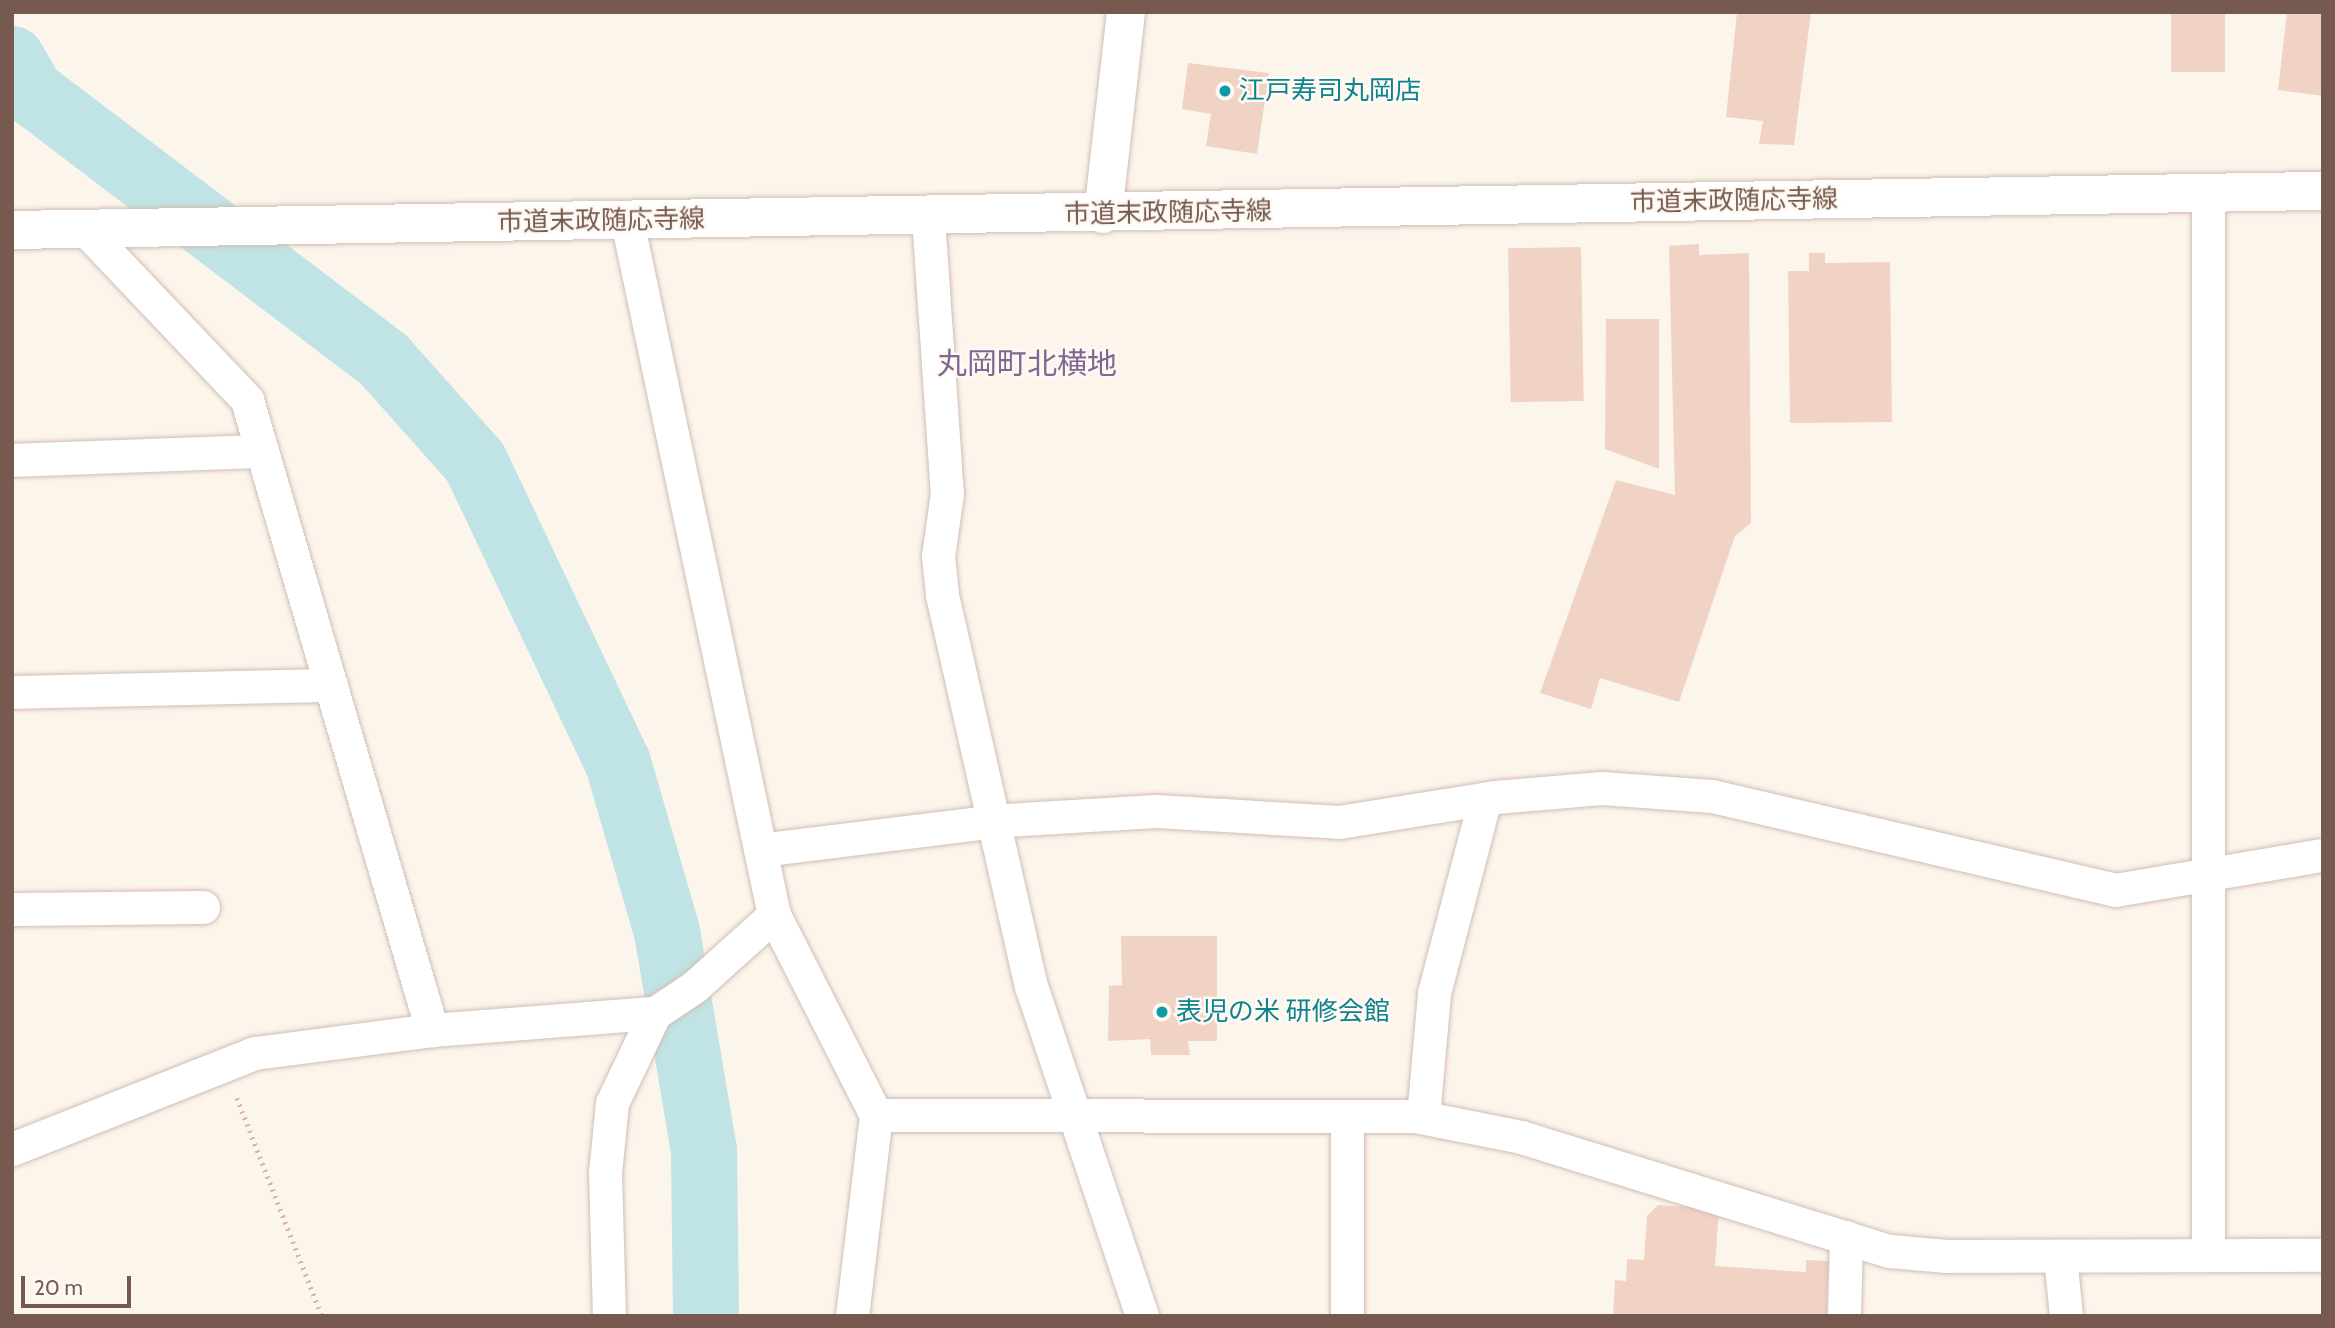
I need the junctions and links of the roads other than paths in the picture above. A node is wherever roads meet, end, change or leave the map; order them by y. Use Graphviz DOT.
graph roads {
  1 [pos="1126,12"];
  2 [pos="2208,191"];
  3 [pos="2323,191"];
  4 [pos="1103,214"];
  5 [pos="928,217"];
  6 [pos="627,221"];
  7 [pos="85,229"];
  8 [pos="12,230"];
  9 [pos="262,451"];
  10 [pos="12,460"];
  11 [pos="331,685"];
  12 [pos="12,692"];
  13 [pos="1485,799"];
  14 [pos="997,822"];
  15 [pos="760,850"];
  16 [pos="2323,855"];
  17 [pos="2210,874"];
  18 [pos="203,908"];
  19 [pos="12,909"];
  20 [pos="774,915"];
  21 [pos="655,1013"];
  22 [pos="432,1030"];
  23 [pos="876,1115"];
  24 [pos="1078,1115"];
  25 [pos="1347,1115"];
  26 [pos="1423,1117"];
  27 [pos="12,1149"];
  28 [pos="1846,1237"];
  29 [pos="2208,1255"];
  30 [pos="2323,1255"];
  31 [pos="2060,1256"];
  32 [pos="609,1316"];
  33 [pos="852,1316"];
  34 [pos="1142,1316"];
  35 [pos="1347,1316"];
  36 [pos="1844,1316"];
  37 [pos="2066,1316"];
  1 -- 4 [label="street"];
  2 -- 3 [label="street, 市道末政随応寺線"];
  2 -- 4 [label="street, 市道末政随応寺線"];
  2 -- 17 [label="street"];
  4 -- 5 [label="street, 市道末政随応寺線"];
  5 -- 6 [label="street, 市道末政随応寺線"];
  5 -- 14 [label="street"];
  6 -- 7 [label="street, 市道末政随応寺線"];
  6 -- 15 [label="street"];
  7 -- 8 [label="street, 市道末政随応寺線"];
  7 -- 9 [label="street"];
  9 -- 10 [label="street"];
  9 -- 11 [label="street"];
  11 -- 12 [label="street"];
  11 -- 22 [label="street"];
  13 -- 14 [label="street"];
  13 -- 17 [label="street"];
  13 -- 26 [label="street"];
  14 -- 15 [label="street"];
  14 -- 24 [label="street"];
  15 -- 20 [label="street"];
  16 -- 17 [label="street"];
  17 -- 29 [label="street"];
  18 -- 19 [label="street"];
  20 -- 21 [label="street"];
  20 -- 23 [label="street"];
  21 -- 22 [label="street"];
  21 -- 32 [label="street"];
  22 -- 27 [label="street"];
  23 -- 24 [label="street"];
  23 -- 33 [label="street"];
  24 -- 25 [label="street"];
  24 -- 34 [label="street"];
  25 -- 26 [label="street"];
  25 -- 35 [label="street"];
  26 -- 28 [label="street"];
  28 -- 31 [label="street"];
  28 -- 36 [label="street"];
  29 -- 30 [label="street"];
  29 -- 31 [label="street"];
  31 -- 37 [label="street"];
}
